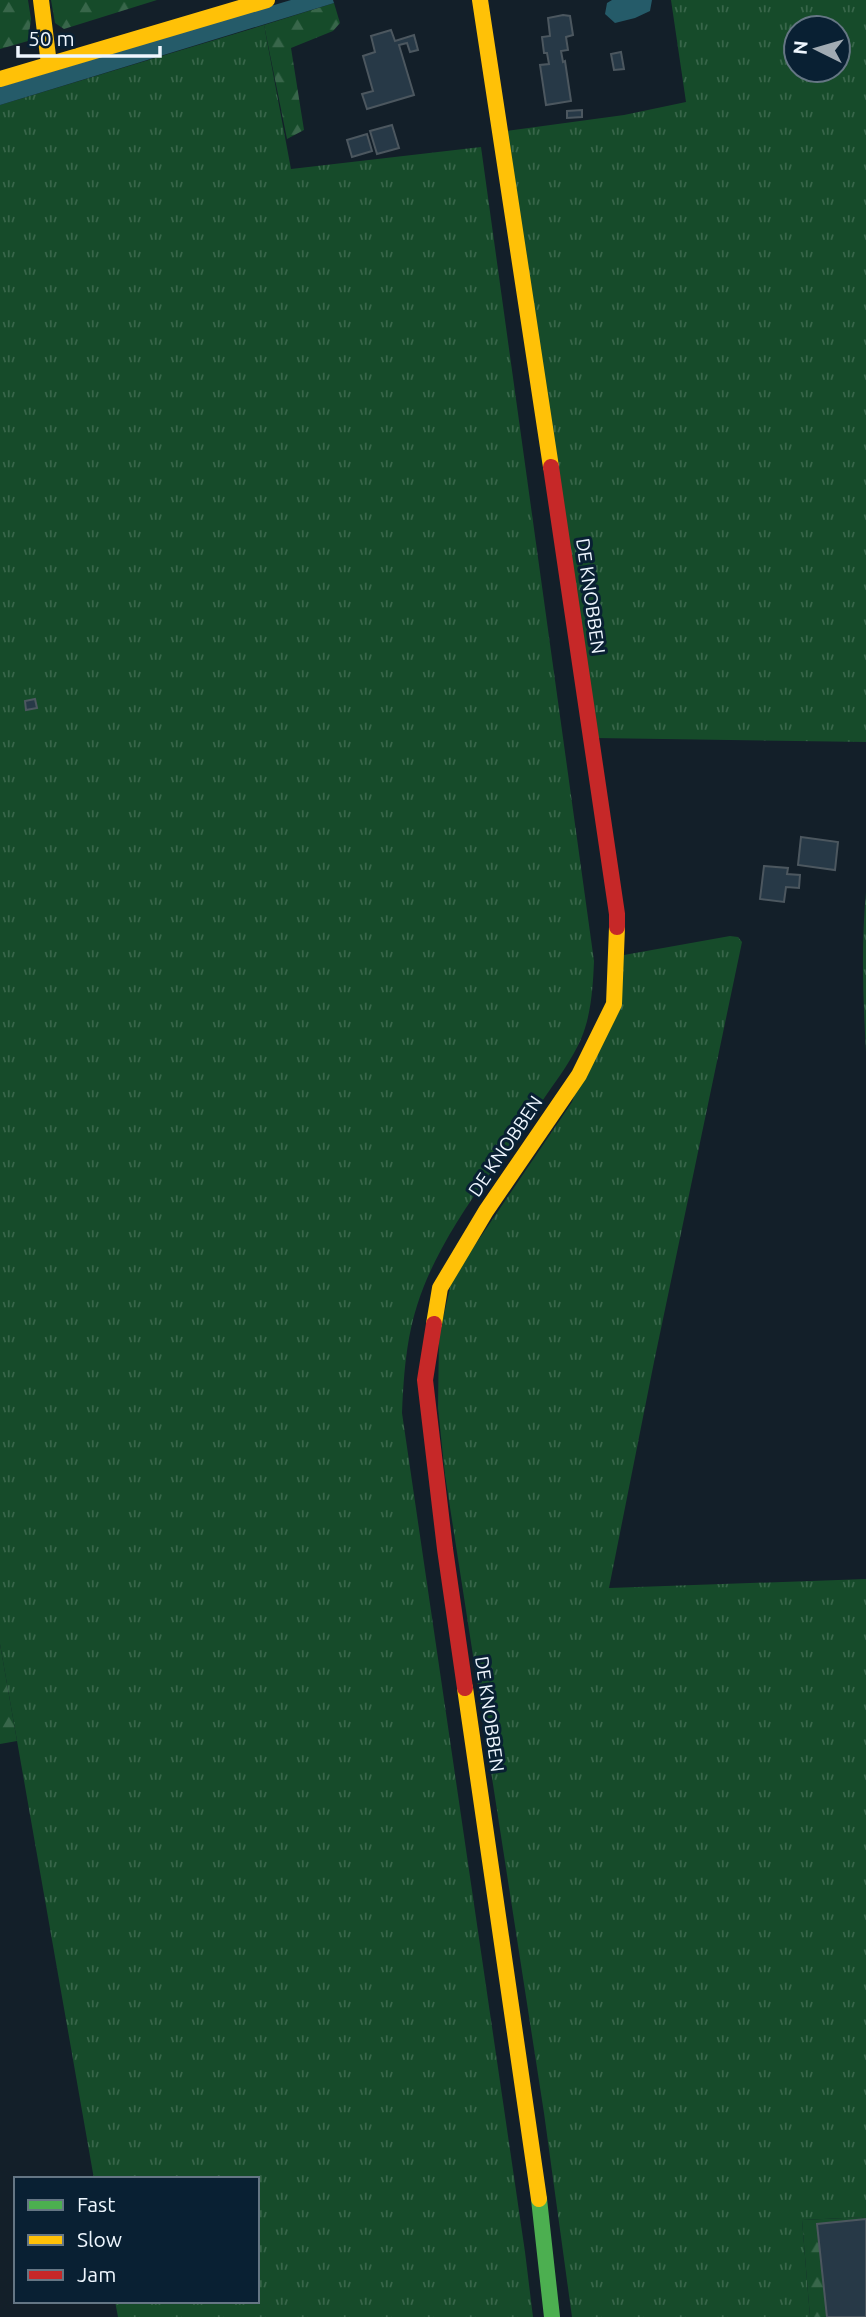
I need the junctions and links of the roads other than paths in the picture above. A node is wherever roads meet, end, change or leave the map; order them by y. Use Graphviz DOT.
graph roads {
  1 [pos="41,0"];
  2 [pos="267,0"];
  3 [pos="480,0"];
  4 [pos="49,64"];
  5 [pos="0,79"];
  6 [pos="552,2317"];
  1 -- 4 [label="street"];
  2 -- 4 [label="street"];
  3 -- 6 [label="street, DE KNOBBEN"];
  4 -- 5 [label="street"];
}
